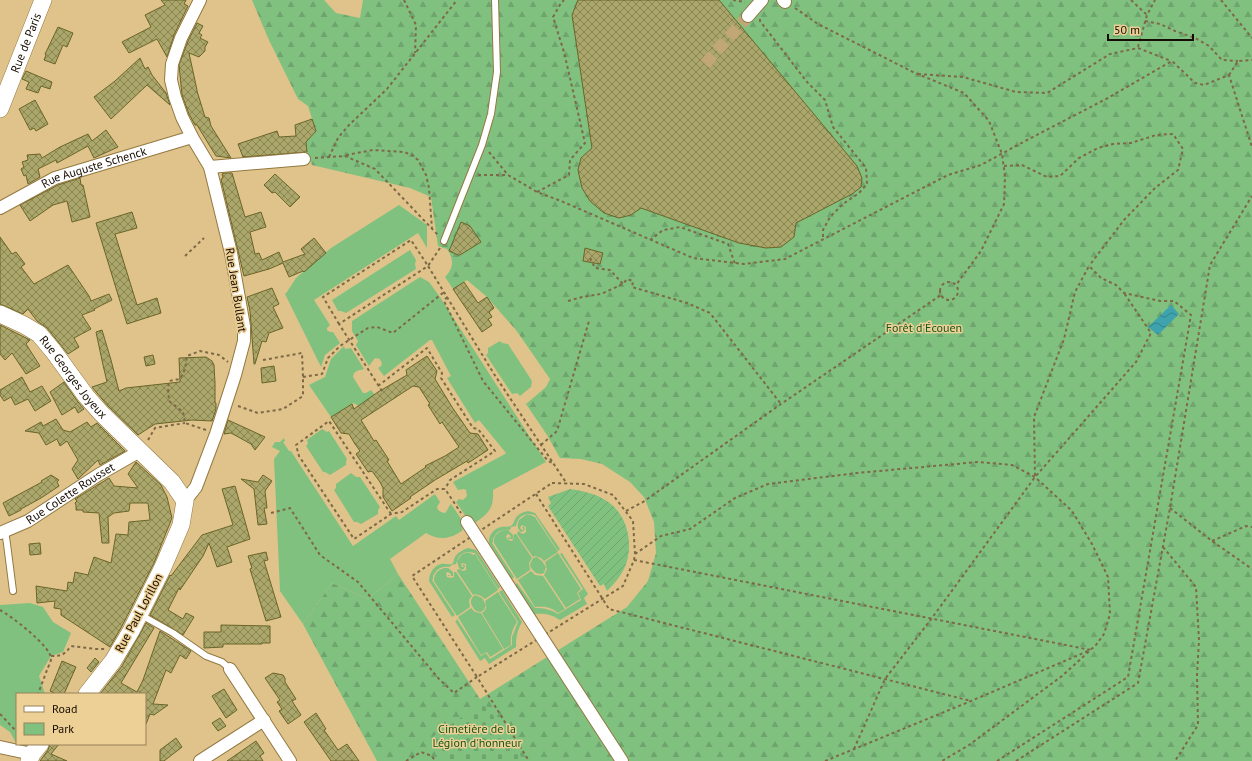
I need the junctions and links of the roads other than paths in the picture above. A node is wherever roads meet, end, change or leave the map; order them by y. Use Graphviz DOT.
graph roads {
  1 [pos="43,0"];
  2 [pos="200,0"];
  3 [pos="494,0"];
  4 [pos="760,2"];
  5 [pos="748,16"];
  6 [pos="0,109"];
  7 [pos="192,137"];
  8 [pos="304,159"];
  9 [pos="210,167"];
  10 [pos="0,208"];
  11 [pos="444,241"];
  12 [pos="0,314"];
  13 [pos="140,451"];
  14 [pos="185,501"];
  15 [pos="467,522"];
  16 [pos="2,532"];
  17 [pos="13,591"];
  18 [pos="139,614"];
  19 [pos="230,669"];
  20 [pos="88,693"];
  21 [pos="264,720"];
  22 [pos="0,747"];
  23 [pos="34,753"];
  24 [pos="200,761"];
  25 [pos="290,761"];
  26 [pos="622,761"];
  1 -- 6 [label="main road, Rue de Paris"];
  2 -- 7 [label="street, Rue Jean Bullant"];
  3 -- 11 [label="lane"];
  4 -- 5 [label="street"];
  7 -- 9 [label="street, Rue Jean Bullant"];
  7 -- 10 [label="street, Rue Auguste Schenck"];
  8 -- 9 [label="street"];
  9 -- 14 [label="street, Rue Jean Bullant"];
  12 -- 13 [label="main road, Rue Georges Joyeux"];
  13 -- 14 [label="main road, Rue Georges Joyeux"];
  13 -- 16 [label="street, Rue Colette Rousset"];
  14 -- 18 [label="main road, Rue Paul Lorillon"];
  15 -- 26 [label="street"];
  16 -- 17 [label="lane"];
  18 -- 19 [label="lane"];
  18 -- 20 [label="main road, Rue Paul Lorillon"];
  19 -- 21 [label="street"];
  21 -- 24 [label="street"];
  21 -- 25 [label="street"];
  22 -- 23 [label="street"];
}
